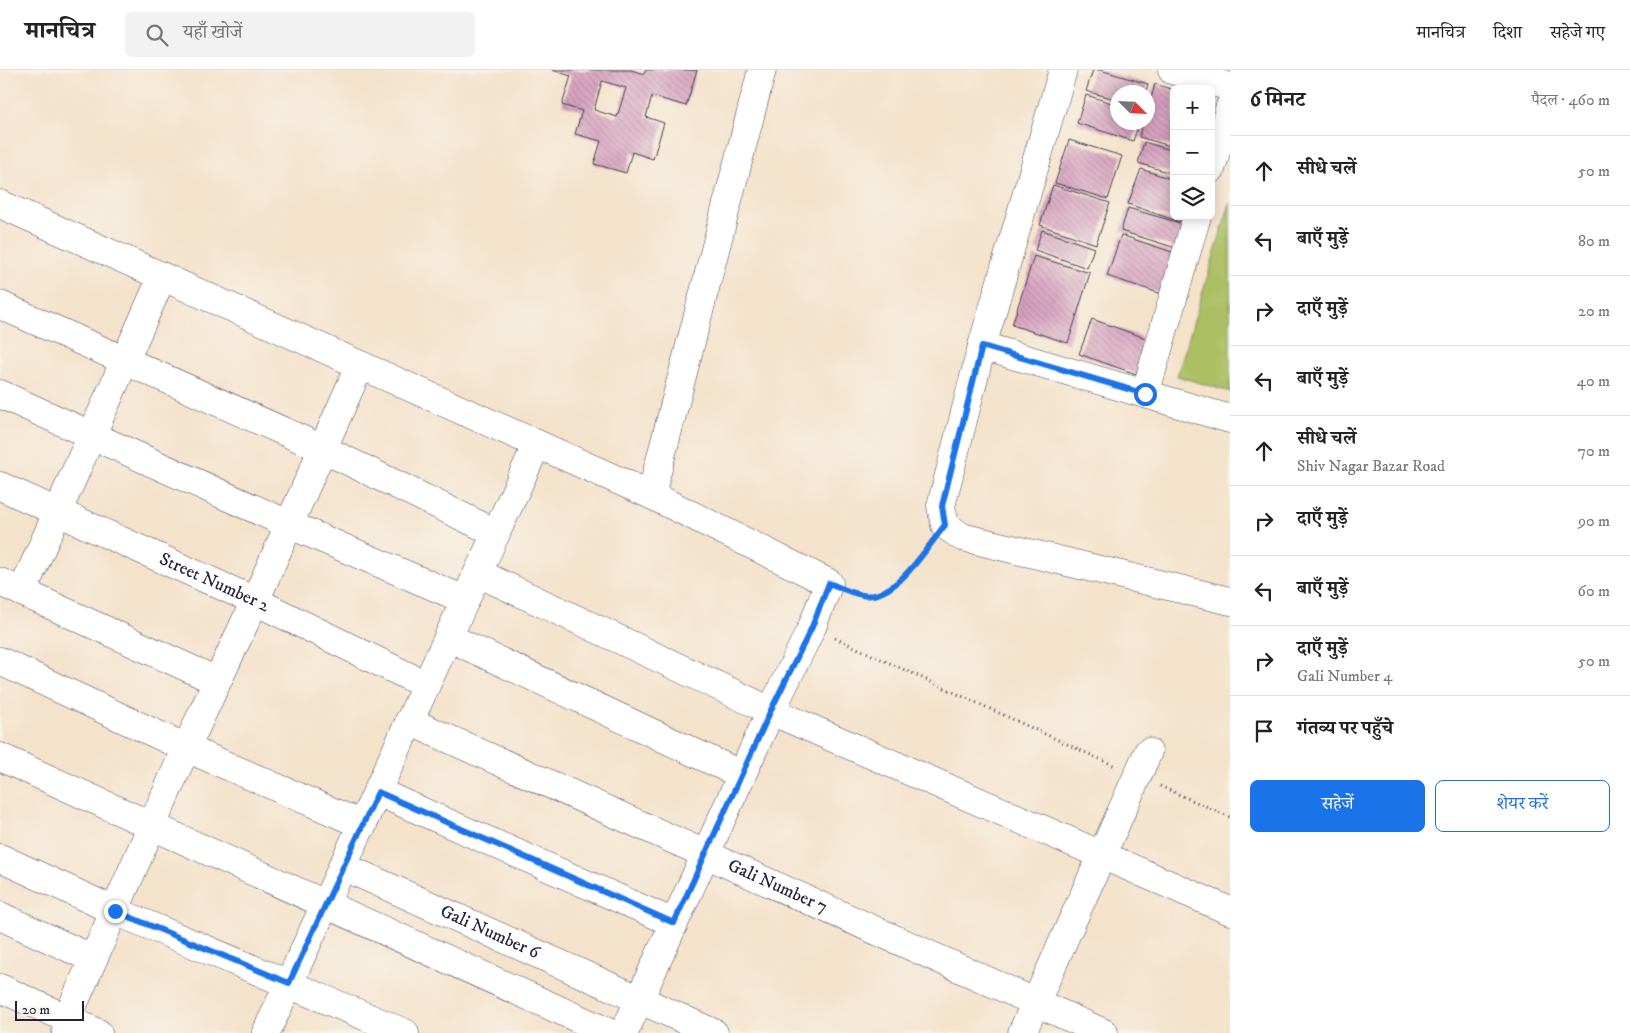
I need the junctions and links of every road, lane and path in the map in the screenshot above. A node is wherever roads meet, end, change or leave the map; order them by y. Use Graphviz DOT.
graph roads {
  1 [pos="762,70"];
  2 [pos="1063,70"];
  3 [pos="1172,70"];
  4 [pos="1203,74"];
  5 [pos="1230,87"];
  6 [pos="1230,106"];
  7 [pos="1215,156"];
  8 [pos="0,204"];
  9 [pos="1196,220"];
  10 [pos="162,277"];
  11 [pos="0,305"];
  12 [pos="982,346"];
  13 [pos="126,361"];
  14 [pos="360,365"];
  15 [pos="0,394"];
  16 [pos="1145,394"];
  17 [pos="1230,419"];
  18 [pos="92,437"];
  19 [pos="537,444"];
  20 [pos="321,448"];
  21 [pos="0,486"];
  22 [pos="651,495"];
  23 [pos="58,512"];
  24 [pos="288,524"];
  25 [pos="945,525"];
  26 [pos="496,533"];
  27 [pos="478,573"];
  28 [pos="829,583"];
  29 [pos="7,589"];
  30 [pos="465,600"];
  31 [pos="255,601"];
  32 [pos="1230,601"];
  33 [pos="812,627"];
  34 [pos="448,638"];
  35 [pos="0,661"];
  36 [pos="217,681"];
  37 [pos="426,685"];
  38 [pos="771,710"];
  39 [pos="409,721"];
  40 [pos="186,748"];
  41 [pos="0,757"];
  42 [pos="1142,764"];
  43 [pos="742,775"];
  44 [pos="378,792"];
  45 [pos="1230,817"];
  46 [pos="363,825"];
  47 [pos="152,826"];
  48 [pos="1102,854"];
  49 [pos="706,855"];
  50 [pos="0,858"];
  51 [pos="342,866"];
  52 [pos="324,903"];
  53 [pos="115,911"];
  54 [pos="1230,911"];
  55 [pos="0,916"];
  56 [pos="674,923"];
  57 [pos="94,959"];
  58 [pos="289,983"];
  59 [pos="0,988"];
  60 [pos="639,999"];
  61 [pos="1036,1002"];
  62 [pos="66,1026"];
  63 [pos="98,1033"];
  64 [pos="266,1033"];
  65 [pos="405,1033"];
  66 [pos="610,1033"];
  67 [pos="624,1033"];
  68 [pos="714,1033"];
  69 [pos="1022,1033"];
  70 [pos="1104,1033"];
  1 -- 22 [label="street"];
  2 -- 12 [label="street"];
  3 -- 4 [label="street"];
  4 -- 5 [label="street"];
  6 -- 7 [label="street"];
  8 -- 10 [label="street"];
  9 -- 16 [label="street"];
  10 -- 13 [label="street"];
  10 -- 14 [label="street"];
  11 -- 13 [label="street"];
  12 -- 16 [label="street"];
  12 -- 25 [label="street"];
  13 -- 18 [label="street"];
  13 -- 20 [label="street"];
  14 -- 19 [label="street"];
  14 -- 20 [label="street"];
  15 -- 18 [label="street"];
  16 -- 17 [label="street"];
  18 -- 23 [label="street"];
  18 -- 24 [label="street"];
  19 -- 22 [label="street"];
  19 -- 26 [label="street"];
  20 -- 24 [label="street"];
  20 -- 26 [label="street"];
  21 -- 23 [label="street, Street Number 2"];
  22 -- 28 [label="street"];
  23 -- 29 [label="street"];
  23 -- 31 [label="street, Street Number 2"];
  24 -- 30 [label="street"];
  24 -- 31 [label="street"];
  25 -- 28 [label="path"];
  25 -- 32 [label="street"];
  26 -- 27 [label="street"];
  27 -- 30 [label="street"];
  27 -- 38 [label="street"];
  28 -- 33 [label="street"];
  29 -- 36 [label="street"];
  30 -- 34 [label="street"];
  31 -- 36 [label="street"];
  31 -- 37 [label="street, Street Number 2"];
  33 -- 38 [label="street"];
  33 -- 42 [label="path"];
  34 -- 37 [label="street"];
  34 -- 43 [label="street"];
  35 -- 40 [label="street"];
  36 -- 40 [label="street"];
  37 -- 39 [label="street"];
  38 -- 43 [label="street"];
  38 -- 48 [label="street"];
  39 -- 44 [label="street"];
  39 -- 49 [label="street, Gali Number 7"];
  40 -- 46 [label="street"];
  40 -- 47 [label="street"];
  41 -- 47 [label="street"];
  42 -- 45 [label="path"];
  42 -- 48 [label="street"];
  43 -- 49 [label="street"];
  44 -- 46 [label="street"];
  44 -- 56 [label="street"];
  46 -- 51 [label="street"];
  47 -- 52 [label="street"];
  47 -- 53 [label="street"];
  48 -- 54 [label="street"];
  48 -- 61 [label="street"];
  49 -- 56 [label="street"];
  49 -- 61 [label="street, Gali Number 7"];
  50 -- 53 [label="street"];
  51 -- 52 [label="street"];
  51 -- 60 [label="street, Gali Number 6"];
  52 -- 58 [label="street"];
  52 -- 66 [label="street"];
  53 -- 57 [label="street"];
  53 -- 58 [label="street"];
  55 -- 57 [label="street"];
  56 -- 60 [label="street"];
  57 -- 62 [label="street"];
  58 -- 64 [label="street"];
  58 -- 65 [label="street"];
  59 -- 62 [label="street"];
  60 -- 67 [label="street"];
  60 -- 68 [label="street, Gali Number 6"];
  61 -- 69 [label="street"];
  61 -- 70 [label="street, Gali Number 7"];
  62 -- 63 [label="street"];
}
